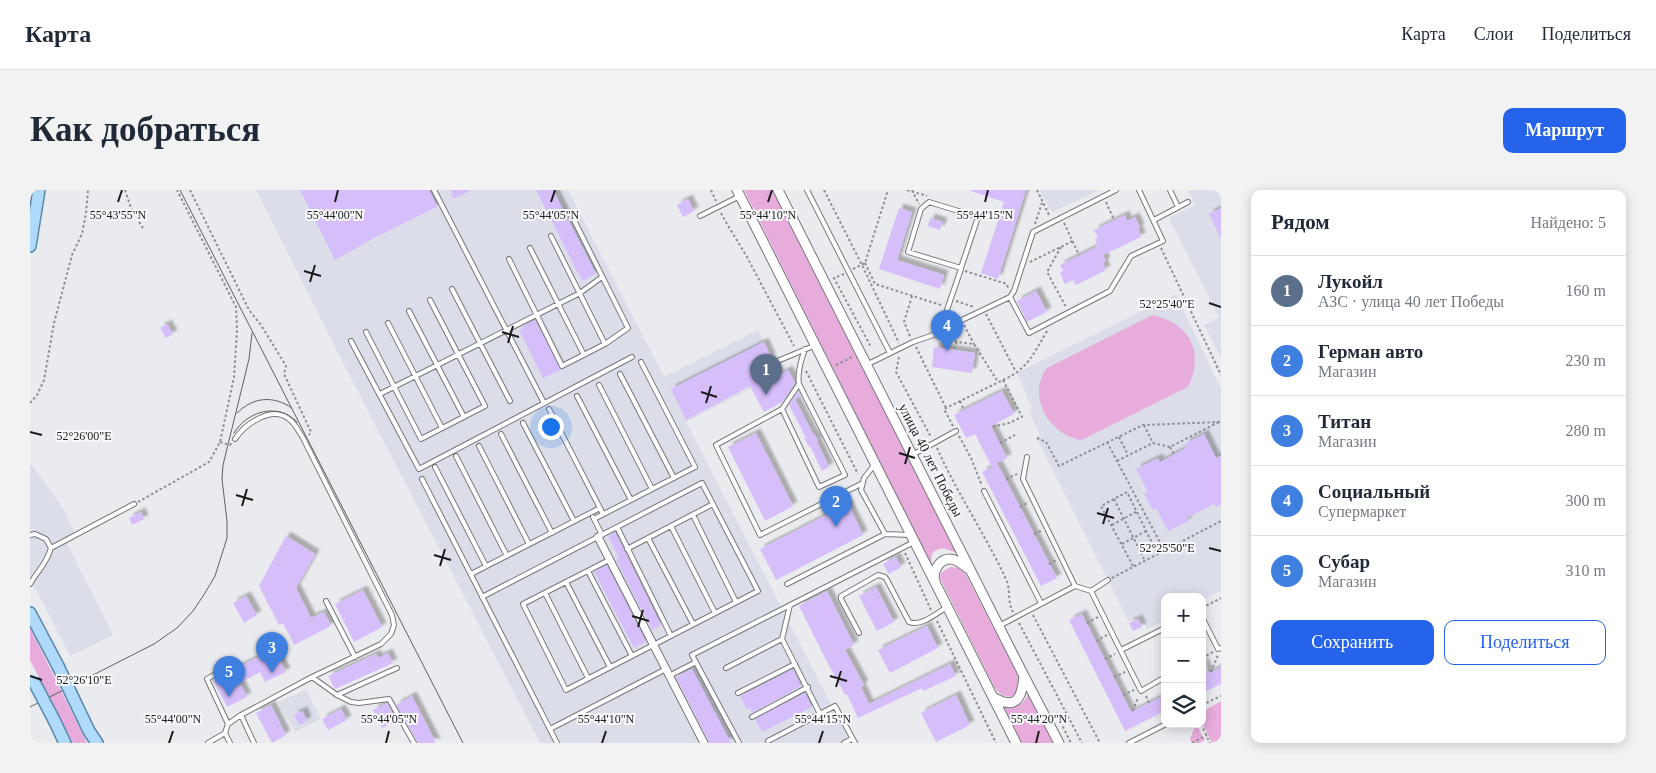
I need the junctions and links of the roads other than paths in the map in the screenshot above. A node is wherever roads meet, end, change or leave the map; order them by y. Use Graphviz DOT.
graph roads {
  1 [pos="39,190"];
  2 [pos="434,190"];
  3 [pos="778,190"];
  4 [pos="807,190"];
  5 [pos="1116,190"];
  6 [pos="1139,190"];
  7 [pos="1170,190"];
  8 [pos="738,193"];
  9 [pos="1188,202"];
  10 [pos="1178,207"];
  11 [pos="700,216"];
  12 [pos="574,220"];
  13 [pos="1154,220"];
  14 [pos="551,236"];
  15 [pos="30,246"];
  16 [pos="530,248"];
  17 [pos="509,259"];
  18 [pos="961,269"];
  19 [pos="602,277"];
  20 [pos="452,289"];
  21 [pos="580,293"];
  22 [pos="1010,298"];
  23 [pos="430,300"];
  24 [pos="558,304"];
  25 [pos="409,311"];
  26 [pos="537,314"];
  27 [pos="388,323"];
  28 [pos="506,330"];
  29 [pos="366,332"];
  30 [pos="939,333"];
  31 [pos="351,340"];
  32 [pos="480,343"];
  33 [pos="605,344"];
  34 [pos="816,345"];
  35 [pos="805,350"];
  36 [pos="890,353"];
  37 [pos="458,354"];
  38 [pos="584,355"];
  39 [pos="632,357"];
  40 [pos="641,362"];
  41 [pos="775,362"];
  42 [pos="868,364"];
  43 [pos="437,365"];
  44 [pos="620,374"];
  45 [pos="415,376"];
  46 [pos="799,384"];
  47 [pos="599,385"];
  48 [pos="394,387"];
  49 [pos="380,394"];
  50 [pos="577,396"];
  51 [pos="510,401"];
  52 [pos="544,403"];
  53 [pos="549,409"];
  54 [pos="782,409"];
  55 [pos="464,417"];
  56 [pos="523,423"];
  57 [pos="442,428"];
  58 [pos="956,431"];
  59 [pos="501,434"];
  60 [pos="235,439"];
  61 [pos="479,446"];
  62 [pos="912,455"];
  63 [pos="456,456"];
  64 [pos="1027,457"];
  65 [pos="875,464"];
  66 [pos="435,467"];
  67 [pos="674,478"];
  68 [pos="422,479"];
  69 [pos="863,483"];
  70 [pos="652,489"];
  71 [pos="984,490"];
  72 [pos="631,500"];
  73 [pos="134,504"];
  74 [pos="713,504"];
  75 [pos="600,508"];
  76 [pos="591,512"];
  77 [pos="603,514"];
  78 [pos="694,515"];
  79 [pos="594,519"];
  80 [pos="574,521"];
  81 [pos="672,526"];
  82 [pos="616,527"];
  83 [pos="552,533"];
  84 [pos="885,534"];
  85 [pos="30,535"];
  86 [pos="600,536"];
  87 [pos="648,538"];
  88 [pos="912,538"];
  89 [pos="529,544"];
  90 [pos="51,548"];
  91 [pos="627,549"];
  92 [pos="507,556"];
  93 [pos="610,560"];
  94 [pos="486,566"];
  95 [pos="971,570"];
  96 [pos="588,571"];
  97 [pos="471,574"];
  98 [pos="1108,580"];
  99 [pos="566,582"];
  100 [pos="30,584"];
  101 [pos="787,584"];
  102 [pos="1075,586"];
  103 [pos="1091,590"];
  104 [pos="939,591"];
  105 [pos="544,593"];
  106 [pos="482,596"];
  107 [pos="326,601"];
  108 [pos="736,602"];
  109 [pos="1040,603"];
  110 [pos="790,605"];
  111 [pos="948,608"];
  112 [pos="30,613"];
  113 [pos="715,613"];
  114 [pos="693,624"];
  115 [pos="1206,624"];
  116 [pos="999,626"];
  117 [pos="1161,630"];
  118 [pos="859,633"];
  119 [pos="671,636"];
  120 [pos="782,639"];
  121 [pos="653,645"];
  122 [pos="1220,648"];
  123 [pos="1121,650"];
  124 [pos="355,656"];
  125 [pos="632,656"];
  126 [pos="696,662"];
  127 [pos="795,664"];
  128 [pos="610,667"];
  129 [pos="226,668"];
  130 [pos="397,668"];
  131 [pos="726,668"];
  132 [pos="667,672"];
  133 [pos="32,676"];
  134 [pos="1024,676"];
  135 [pos="312,677"];
  136 [pos="588,678"];
  137 [pos="1161,679"];
  138 [pos="808,688"];
  139 [pos="738,692"];
  140 [pos="337,695"];
  141 [pos="993,697"];
  142 [pos="820,714"];
  143 [pos="241,715"];
  144 [pos="752,716"];
  145 [pos="228,724"];
  146 [pos="1161,727"];
  147 [pos="550,729"];
  148 [pos="225,733"];
  149 [pos="768,741"];
  150 [pos="854,741"];
  151 [pos="555,742"];
  152 [pos="66,743"];
  153 [pos="97,743"];
  154 [pos="208,743"];
  155 [pos="230,743"];
  156 [pos="254,743"];
  157 [pos="414,743"];
  158 [pos="704,743"];
  159 [pos="738,743"];
  160 [pos="844,743"];
  161 [pos="1016,743"];
  162 [pos="1059,743"];
  163 [pos="1129,743"];
  1 -- 15 [label="main road"];
  2 -- 28 [label="lane"];
  3 -- 42 [label="street, улица 40 лет Победы"];
  4 -- 36 [label="lane"];
  5 -- 22 [label="lane"];
  6 -- 13 [label="lane"];
  7 -- 10 [label="lane"];
  8 -- 11 [label="lane"];
  8 -- 34 [label="street"];
  9 -- 10 [label="lane"];
  10 -- 13 [label="lane"];
  12 -- 19 [label="lane"];
  13 -- 22 [label="lane"];
  14 -- 21 [label="lane"];
  16 -- 24 [label="lane"];
  17 -- 26 [label="lane"];
  18 -- 18 [label="lane"];
  18 -- 30 [label="lane"];
  19 -- 21 [label="lane"];
  19 -- 33 [label="lane"];
  20 -- 32 [label="lane"];
  21 -- 24 [label="lane"];
  21 -- 33 [label="lane"];
  22 -- 30 [label="lane"];
  23 -- 37 [label="lane"];
  24 -- 26 [label="lane"];
  24 -- 38 [label="lane"];
  25 -- 43 [label="lane"];
  26 -- 28 [label="lane"];
  26 -- 38 [label="lane"];
  27 -- 45 [label="lane"];
  28 -- 32 [label="lane"];
  28 -- 52 [label="lane"];
  29 -- 48 [label="lane"];
  30 -- 36 [label="lane"];
  31 -- 49 [label="lane"];
  32 -- 37 [label="lane"];
  32 -- 51 [label="lane"];
  33 -- 38 [label="lane"];
  34 -- 35 [label="lane"];
  34 -- 65 [label="street"];
  35 -- 41 [label="lane"];
  35 -- 46 [label="lane"];
  36 -- 42 [label="lane"];
  37 -- 43 [label="lane"];
  37 -- 55 [label="lane"];
  39 -- 52 [label="lane"];
  40 -- 67 [label="lane"];
  42 -- 62 [label="street, улица 40 лет Победы"];
  43 -- 45 [label="lane"];
  43 -- 55 [label="lane"];
  44 -- 67 [label="lane"];
  45 -- 48 [label="lane"];
  45 -- 57 [label="lane"];
  46 -- 54 [label="lane"];
  46 -- 54 [label="lane"];
  47 -- 70 [label="lane"];
  48 -- 49 [label="lane"];
  48 -- 57 [label="lane"];
  49 -- 52 [label="lane"];
  50 -- 72 [label="lane"];
  53 -- 75 [label="lane"];
  54 -- 69 [label="lane"];
  55 -- 57 [label="lane"];
  56 -- 80 [label="lane"];
  58 -- 62 [label="lane"];
  59 -- 83 [label="lane"];
  60 -- 124 [label="lane"];
  61 -- 89 [label="lane"];
  62 -- 95 [label="street, улица 40 лет Победы"];
  63 -- 92 [label="lane"];
  64 -- 102 [label="lane"];
  65 -- 69 [label="lane"];
  65 -- 88 [label="street"];
  66 -- 94 [label="lane"];
  67 -- 70 [label="lane"];
  68 -- 97 [label="lane"];
  69 -- 84 [label="lane"];
  70 -- 72 [label="lane"];
  71 -- 109 [label="lane"];
  72 -- 77 [label="lane"];
  73 -- 90 [label="lane"];
  74 -- 78 [label="lane"];
  74 -- 82 [label="lane"];
  74 -- 108 [label="lane"];
  75 -- 76 [label="lane"];
  75 -- 77 [label="lane"];
  76 -- 79 [label="lane"];
  76 -- 80 [label="lane"];
  77 -- 79 [label="lane"];
  78 -- 81 [label="lane"];
  78 -- 108 [label="lane"];
  79 -- 86 [label="lane"];
  80 -- 83 [label="lane"];
  81 -- 87 [label="lane"];
  81 -- 113 [label="lane"];
  82 -- 86 [label="lane"];
  82 -- 91 [label="lane"];
  83 -- 89 [label="lane"];
  84 -- 88 [label="lane"];
  84 -- 101 [label="lane"];
  85 -- 90 [label="lane"];
  86 -- 93 [label="street"];
  86 -- 106 [label="lane"];
  87 -- 91 [label="lane"];
  87 -- 114 [label="lane"];
  88 -- 104 [label="street"];
  88 -- 110 [label="lane"];
  89 -- 92 [label="lane"];
  90 -- 100 [label="lane"];
  91 -- 119 [label="lane"];
  92 -- 94 [label="lane"];
  93 -- 96 [label="lane"];
  93 -- 121 [label="street"];
  94 -- 97 [label="lane"];
  95 -- 104 [label="street"];
  95 -- 116 [label="street, улица 40 лет Победы"];
  96 -- 99 [label="lane"];
  96 -- 125 [label="lane"];
  97 -- 106 [label="lane"];
  98 -- 103 [label="lane"];
  99 -- 105 [label="lane"];
  99 -- 128 [label="lane"];
  102 -- 103 [label="lane"];
  102 -- 109 [label="lane"];
  103 -- 123 [label="lane"];
  104 -- 111 [label="street"];
  105 -- 136 [label="lane"];
  105 -- 136 [label="lane"];
  106 -- 147 [label="lane"];
  107 -- 124 [label="lane"];
  108 -- 113 [label="lane"];
  109 -- 116 [label="lane"];
  110 -- 120 [label="lane"];
  110 -- 126 [label="lane"];
  111 -- 118 [label="lane"];
  111 -- 141 [label="street"];
  112 -- 153 [label="main road, bridge"];
  113 -- 114 [label="lane"];
  114 -- 119 [label="lane"];
  115 -- 122 [label="lane"];
  116 -- 134 [label="street, улица 40 лет Победы"];
  117 -- 123 [label="lane"];
  119 -- 121 [label="lane"];
  120 -- 127 [label="lane"];
  120 -- 131 [label="lane"];
  121 -- 125 [label="lane"];
  121 -- 132 [label="street"];
  123 -- 137 [label="lane"];
  124 -- 135 [label="lane"];
  125 -- 128 [label="lane"];
  126 -- 132 [label="lane"];
  126 -- 159 [label="lane"];
  127 -- 138 [label="lane"];
  127 -- 139 [label="lane"];
  128 -- 136 [label="lane"];
  129 -- 145 [label="lane"];
  130 -- 140 [label="lane"];
  132 -- 147 [label="lane"];
  132 -- 158 [label="street"];
  133 -- 152 [label="main road, bridge"];
  134 -- 141 [label="street"];
  134 -- 162 [label="street, улица 40 лет Победы"];
  135 -- 140 [label="lane"];
  135 -- 143 [label="lane"];
  138 -- 142 [label="lane"];
  138 -- 144 [label="lane"];
  140 -- 157 [label="lane"];
  141 -- 161 [label="street"];
  142 -- 149 [label="lane"];
  142 -- 150 [label="lane"];
  143 -- 145 [label="lane"];
  143 -- 156 [label="lane"];
  145 -- 148 [label="lane"];
  146 -- 163 [label="lane"];
  147 -- 151 [label="lane"];
  148 -- 154 [label="lane"];
  148 -- 155 [label="lane"];
  150 -- 160 [label="lane"];
}
